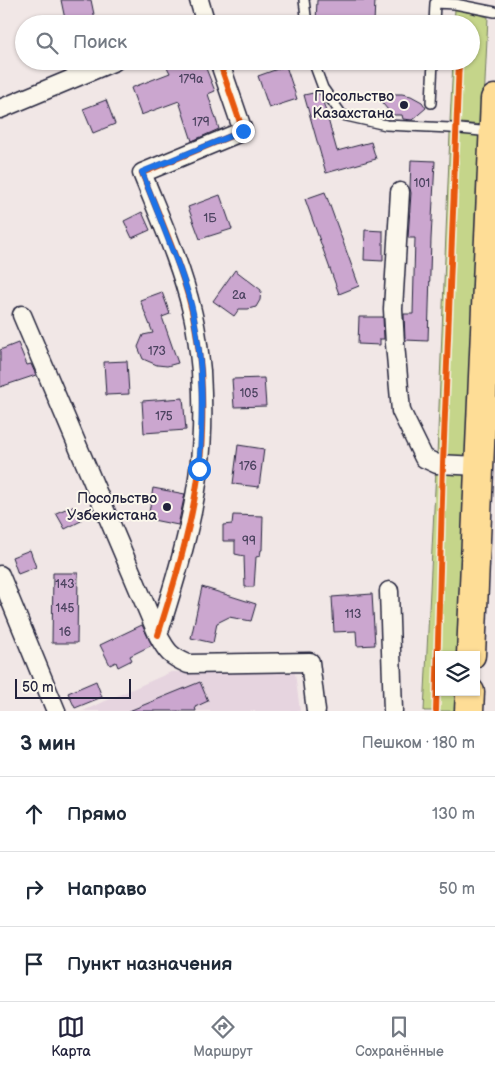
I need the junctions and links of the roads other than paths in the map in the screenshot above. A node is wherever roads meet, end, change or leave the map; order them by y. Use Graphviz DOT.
graph roads {
  1 [pos="199,0"];
  2 [pos="304,0"];
  3 [pos="495,12"];
  4 [pos="203,15"];
  5 [pos="306,15"];
  6 [pos="434,15"];
  7 [pos="93,70"];
  8 [pos="222,70"];
  9 [pos="316,70"];
  10 [pos="433,70"];
  11 [pos="495,99"];
  12 [pos="431,103"];
  13 [pos="0,109"];
  14 [pos="494,132"];
  15 [pos="400,192"];
  16 [pos="22,316"];
  17 [pos="479,466"];
  18 [pos="0,576"];
  19 [pos="389,591"];
  20 [pos="158,635"];
  21 [pos="471,651"];
  22 [pos="470,696"];
  23 [pos="56,711"];
  24 [pos="316,711"];
  25 [pos="393,711"];
  26 [pos="469,711"];
  1 -- 4 [label="street"];
  2 -- 5 [label="lane"];
  3 -- 6 [label="lane"];
  7 -- 13 [label="street"];
  8 -- 20 [label="street"];
  9 -- 14 [label="lane"];
  10 -- 12 [label="lane"];
  11 -- 14 [label="main road"];
  14 -- 17 [label="main road"];
  15 -- 17 [label="street"];
  16 -- 20 [label="street"];
  17 -- 21 [label="main road"];
  18 -- 23 [label="street"];
  19 -- 25 [label="street"];
  20 -- 24 [label="street"];
  22 -- 26 [label="main road"];
}
